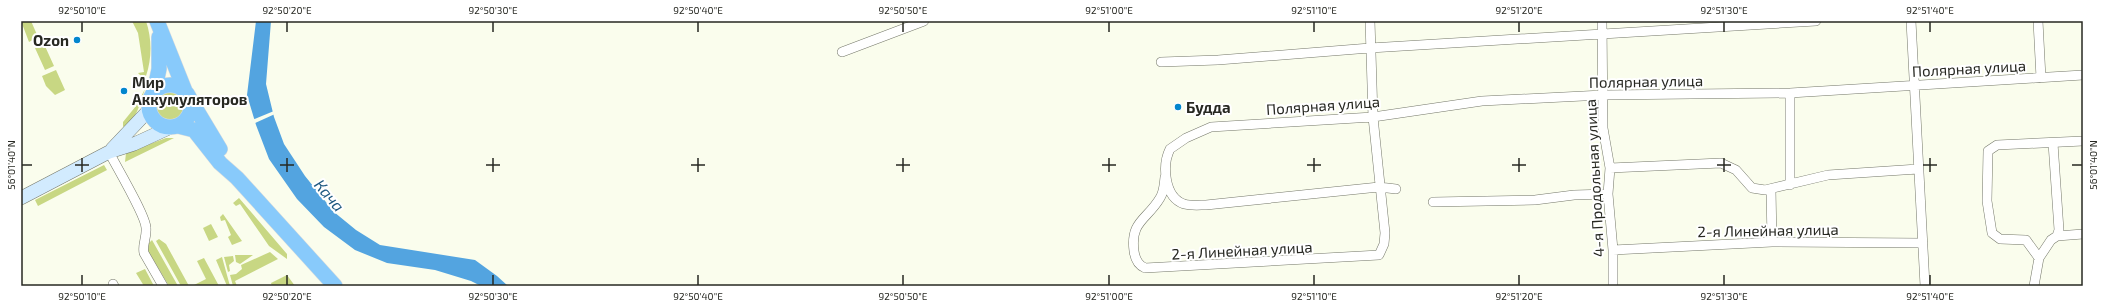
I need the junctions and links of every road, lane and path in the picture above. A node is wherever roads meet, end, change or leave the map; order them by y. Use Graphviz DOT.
graph roads {
  1 [pos="924,21"];
  2 [pos="1370,21"];
  3 [pos="1602,21"];
  4 [pos="1816,21"];
  5 [pos="1911,21"];
  6 [pos="2038,21"];
  7 [pos="158,23"];
  8 [pos="1603,33"];
  9 [pos="1370,48"];
  10 [pos="842,52"];
  11 [pos="1161,62"];
  12 [pos="2083,75"];
  13 [pos="2041,78"];
  14 [pos="1914,85"];
  15 [pos="154,93"];
  16 [pos="1790,93"];
  17 [pos="187,95"];
  18 [pos="1603,95"];
  19 [pos="149,110"];
  20 [pos="1372,117"];
  21 [pos="174,127"];
  22 [pos="2083,141"];
  23 [pos="2053,143"];
  24 [pos="109,152"];
  25 [pos="1610,168"];
  26 [pos="1918,169"];
  27 [pos="1165,176"];
  28 [pos="237,178"];
  29 [pos="1790,185"];
  30 [pos="1379,187"];
  31 [pos="1396,189"];
  32 [pos="1771,189"];
  33 [pos="1608,194"];
  34 [pos="21,198"];
  35 [pos="1433,202"];
  36 [pos="2083,234"];
  37 [pos="2057,236"];
  38 [pos="1772,242"];
  39 [pos="1923,243"];
  40 [pos="1613,250"];
  41 [pos="2039,258"];
  42 [pos="163,286"];
  43 [pos="335,286"];
  44 [pos="1613,286"];
  45 [pos="1925,286"];
  46 [pos="2034,286"];
  1 -- 10 [label="street"];
  2 -- 9 [label="street"];
  3 -- 8 [label="street, 4-я Продольная улица"];
  4 -- 8 [label="street"];
  5 -- 14 [label="street"];
  6 -- 13 [label="street"];
  7 -- 15 [label="highway"];
  7 -- 17 [label="highway"];
  8 -- 9 [label="street"];
  8 -- 18 [label="street, 4-я Продольная улица"];
  9 -- 11 [label="street"];
  9 -- 20 [label="street"];
  12 -- 13 [label="street, Полярная улица"];
  13 -- 14 [label="street, Полярная улица"];
  14 -- 16 [label="street, Полярная улица"];
  14 -- 26 [label="street"];
  15 -- 17 [label="highway"];
  15 -- 19 [label="highway"];
  16 -- 18 [label="street, Полярная улица"];
  16 -- 29 [label="street"];
  17 -- 21 [label="highway"];
  17 -- 28 [label="highway"];
  18 -- 20 [label="street, Полярная улица"];
  18 -- 25 [label="street, 4-я Продольная улица"];
  19 -- 21 [label="highway"];
  19 -- 24 [label="main road"];
  20 -- 27 [label="street, Полярная улица"];
  20 -- 30 [label="street"];
  21 -- 24 [label="main road"];
  21 -- 28 [label="highway"];
  22 -- 23 [label="street"];
  23 -- 37 [label="street"];
  23 -- 41 [label="street"];
  24 -- 34 [label="main road"];
  24 -- 42 [label="street"];
  25 -- 32 [label="street"];
  25 -- 33 [label="street, 4-я Продольная улица"];
  26 -- 29 [label="street"];
  26 -- 39 [label="street"];
  27 -- 30 [label="street"];
  27 -- 30 [label="street, 2-я Линейная улица"];
  28 -- 43 [label="highway"];
  29 -- 32 [label="street"];
  30 -- 31 [label="street"];
  32 -- 38 [label="street"];
  33 -- 35 [label="street"];
  33 -- 40 [label="street, 4-я Продольная улица"];
  36 -- 37 [label="street"];
  37 -- 41 [label="street"];
  38 -- 39 [label="street, 2-я Линейная улица"];
  38 -- 40 [label="street, 2-я Линейная улица"];
  39 -- 45 [label="street"];
  40 -- 44 [label="street, 4-я Продольная улица"];
  41 -- 46 [label="street"];
}
